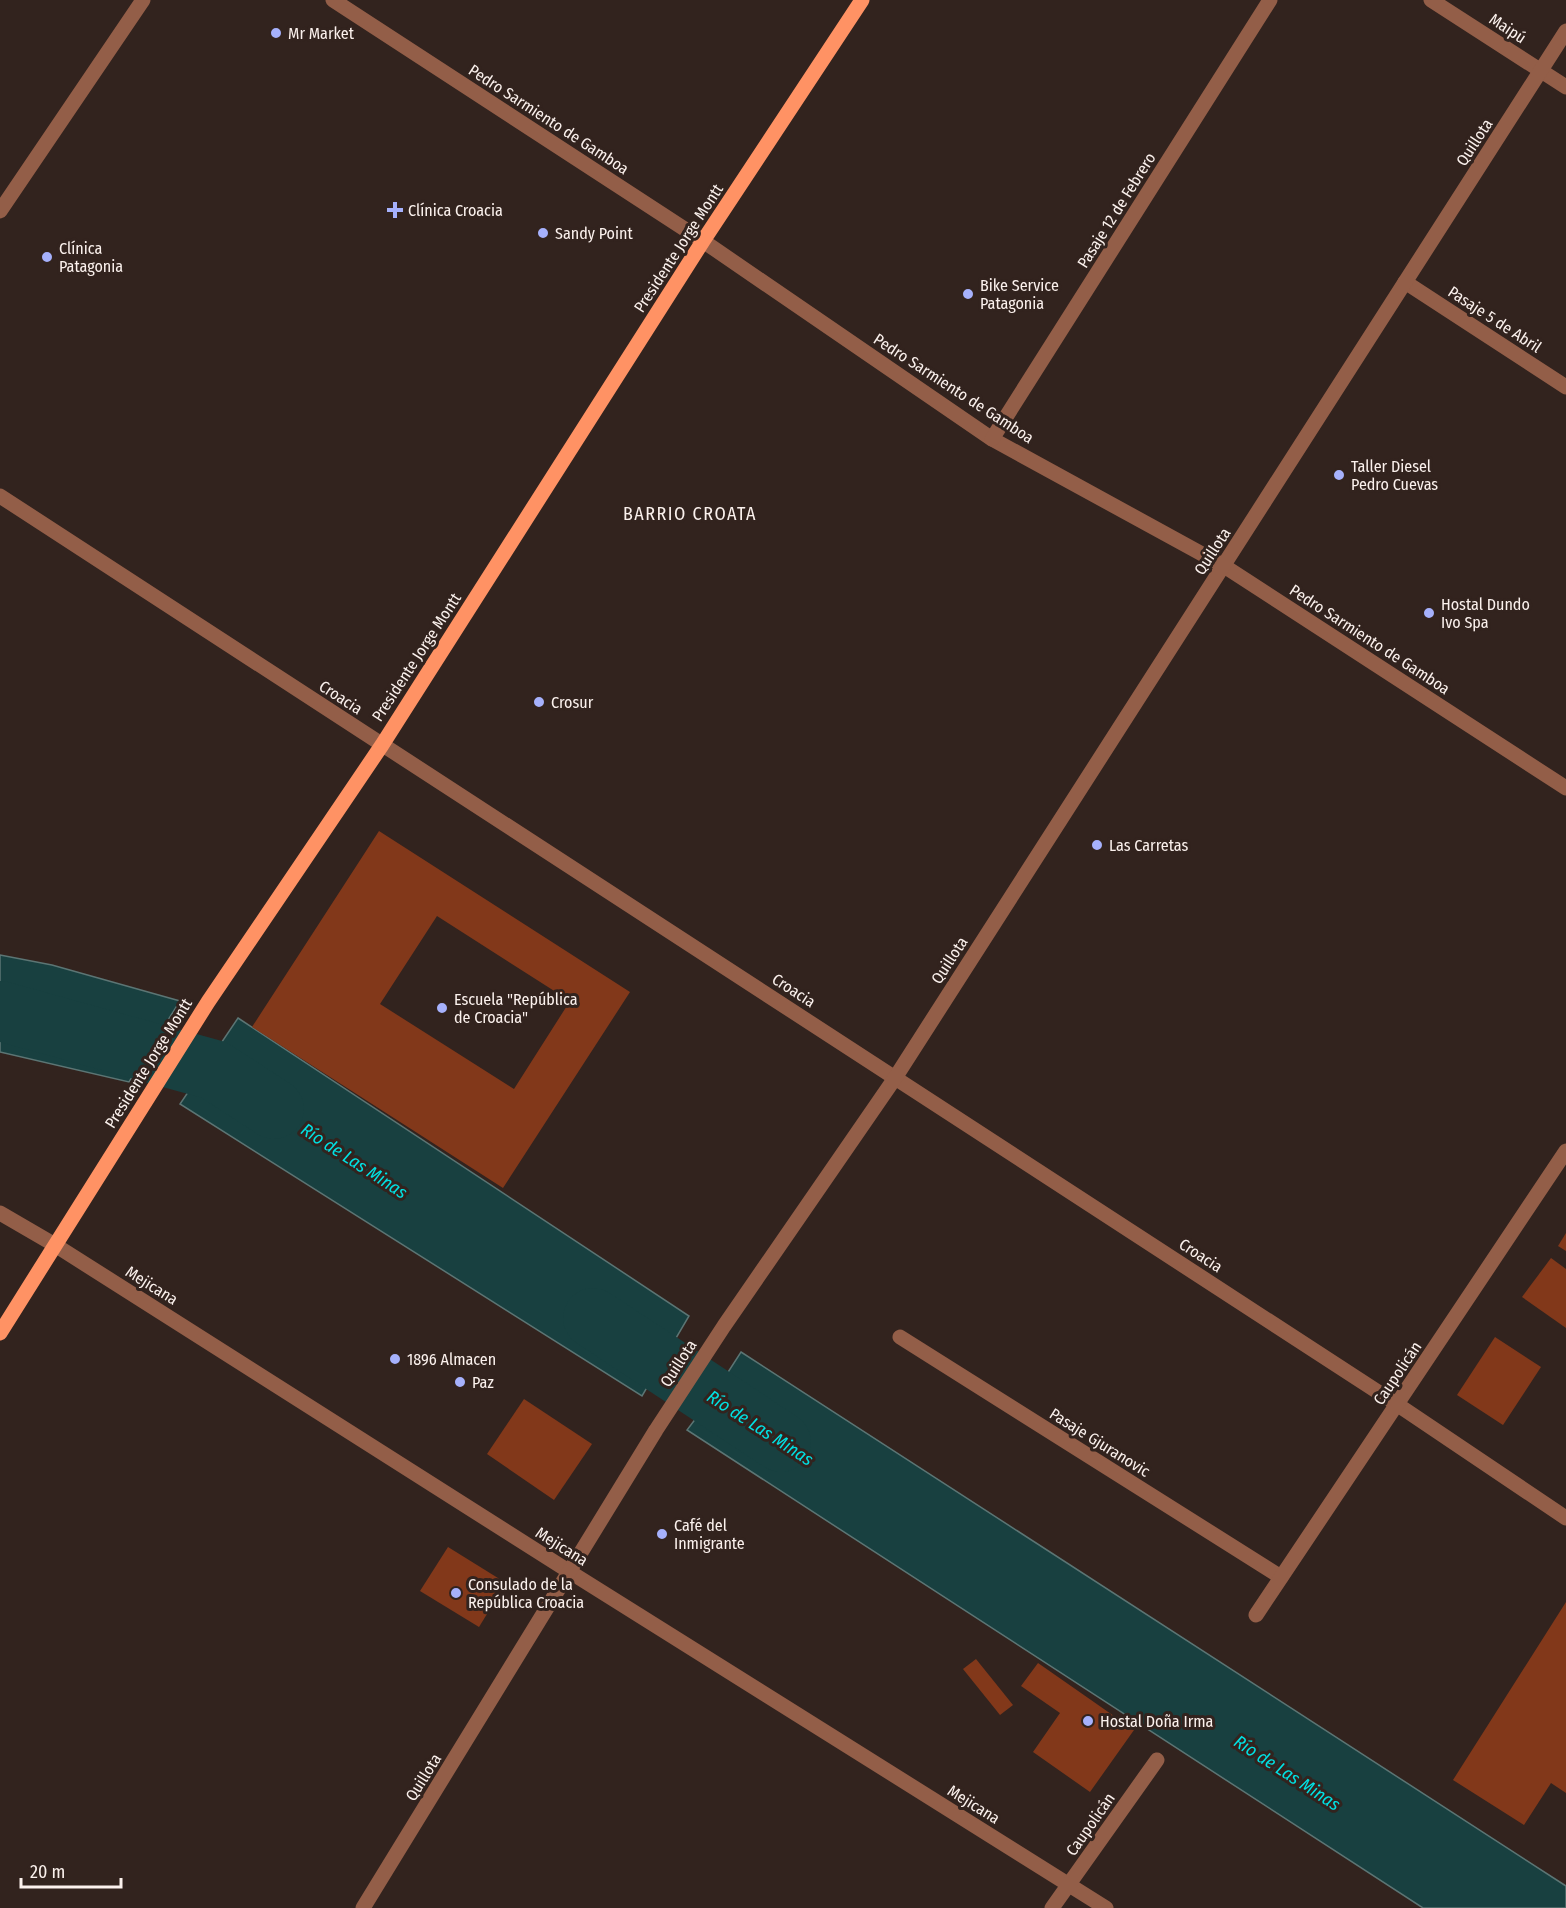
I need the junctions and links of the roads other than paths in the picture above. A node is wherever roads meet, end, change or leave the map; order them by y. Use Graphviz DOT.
graph roads {
  1 [pos="143,0"];
  2 [pos="333,0"];
  3 [pos="862,0"];
  4 [pos="1270,0"];
  5 [pos="1431,0"];
  6 [pos="1566,32"];
  7 [pos="1541,71"];
  8 [pos="1566,87"];
  9 [pos="0,211"];
  10 [pos="703,241"];
  11 [pos="1405,282"];
  12 [pos="1566,387"];
  13 [pos="992,439"];
  14 [pos="0,496"];
  15 [pos="1224,566"];
  16 [pos="382,745"];
  17 [pos="1566,788"];
  18 [pos="895,1078"];
  19 [pos="1566,1151"];
  20 [pos="0,1213"];
  21 [pos="55,1245"];
  22 [pos="0,1333"];
  23 [pos="900,1337"];
  24 [pos="1398,1405"];
  25 [pos="1566,1518"];
  26 [pos="570,1572"];
  27 [pos="1281,1577"];
  28 [pos="1256,1615"];
  29 [pos="1156,1760"];
  30 [pos="1069,1884"];
  31 [pos="363,1908"];
  32 [pos="1052,1908"];
  33 [pos="1106,1908"];
  1 -- 9 [label="street"];
  2 -- 10 [label="street, Pedro Sarmiento de Gamboa"];
  3 -- 10 [label="main road, Presidente Jorge Montt"];
  4 -- 13 [label="street, Pasaje 12 de Febrero"];
  5 -- 7 [label="street, Maipú"];
  6 -- 7 [label="street, Quillota"];
  7 -- 8 [label="street, Maipú"];
  7 -- 11 [label="street, Quillota"];
  10 -- 13 [label="street, Pedro Sarmiento de Gamboa"];
  10 -- 16 [label="main road, Presidente Jorge Montt"];
  11 -- 12 [label="street, Pasaje 5 de Abril"];
  11 -- 15 [label="street, Quillota"];
  13 -- 15 [label="street, Pedro Sarmiento de Gamboa"];
  14 -- 16 [label="street, Croacia"];
  15 -- 17 [label="street, Pedro Sarmiento de Gamboa"];
  15 -- 18 [label="street, Quillota"];
  16 -- 18 [label="street, Croacia"];
  16 -- 21 [label="main road, Presidente Jorge Montt"];
  18 -- 24 [label="street, Croacia"];
  18 -- 26 [label="street, Quillota"];
  19 -- 24 [label="street, Caupolicán"];
  20 -- 21 [label="street, Mejicana"];
  21 -- 22 [label="main road, Presidente Jorge Montt"];
  21 -- 26 [label="street, Mejicana"];
  23 -- 27 [label="street, Pasaje Gjuranovic"];
  24 -- 25 [label="street, Croacia"];
  24 -- 27 [label="street, Caupolicán"];
  26 -- 30 [label="street, Mejicana"];
  26 -- 31 [label="street, Quillota"];
  27 -- 28 [label="street, Caupolicán"];
  29 -- 30 [label="street, Caupolicán"];
  30 -- 32 [label="street, Caupolicán"];
  30 -- 33 [label="street, Mejicana"];
}
